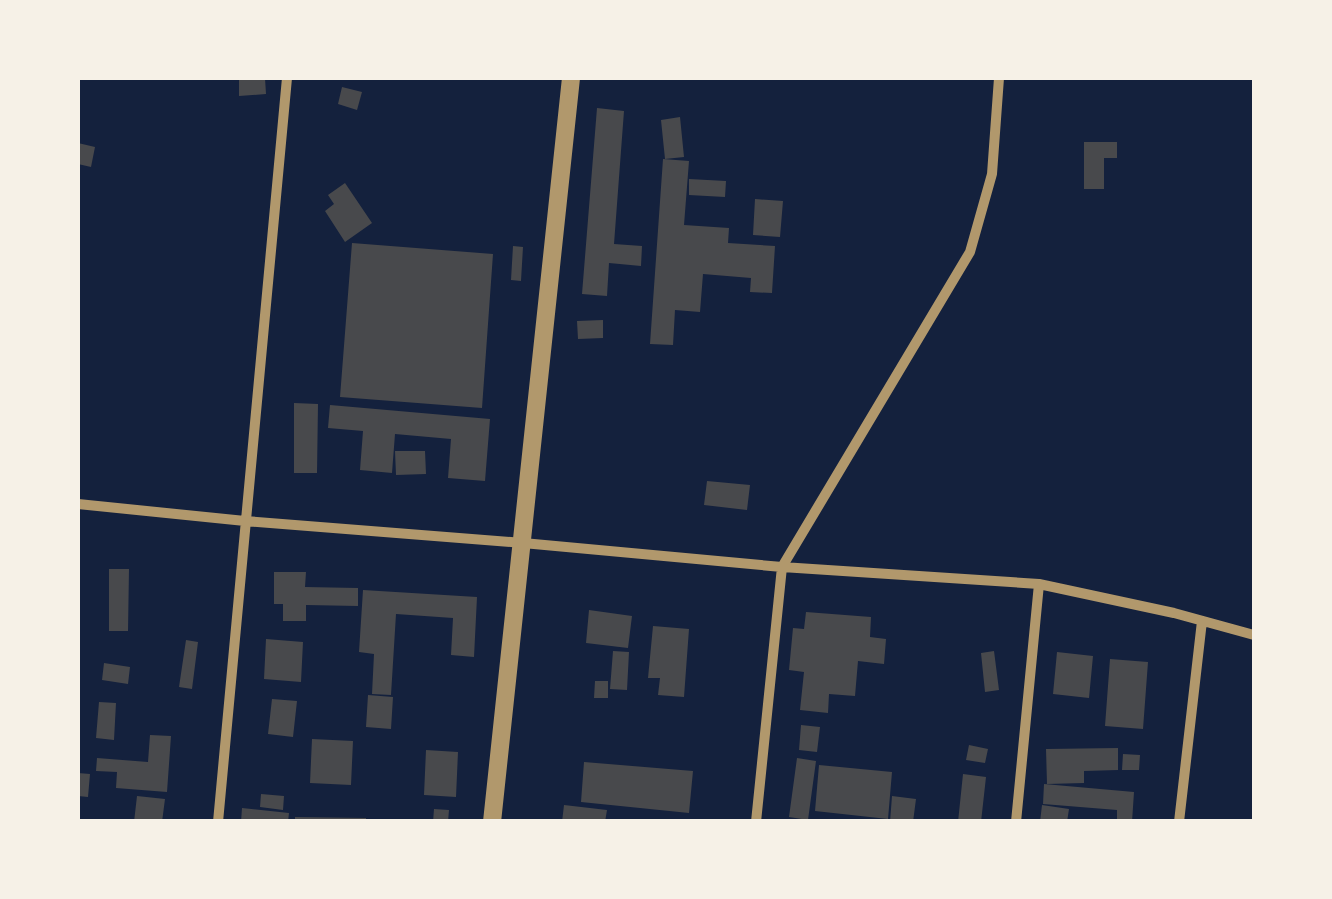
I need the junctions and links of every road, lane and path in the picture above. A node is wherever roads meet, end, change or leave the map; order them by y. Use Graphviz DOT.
graph roads {
  1 [pos="288,78"];
  2 [pos="571,78"];
  3 [pos="999,78"];
  4 [pos="78,504"];
  5 [pos="245,521"];
  6 [pos="524,542"];
  7 [pos="782,567"];
  8 [pos="1039,584"];
  9 [pos="1202,621"];
  10 [pos="1254,636"];
  11 [pos="218,822"];
  12 [pos="492,822"];
  13 [pos="756,822"];
  14 [pos="1016,822"];
  15 [pos="1179,822"];
  1 -- 5 [label="street"];
  2 -- 6 [label="street"];
  3 -- 7 [label="street"];
  4 -- 5 [label="street"];
  5 -- 6 [label="street"];
  5 -- 11 [label="street"];
  6 -- 7 [label="street"];
  6 -- 12 [label="street"];
  7 -- 8 [label="street"];
  7 -- 13 [label="street"];
  8 -- 9 [label="street"];
  8 -- 14 [label="street"];
  9 -- 10 [label="street"];
  9 -- 15 [label="street"];
}
